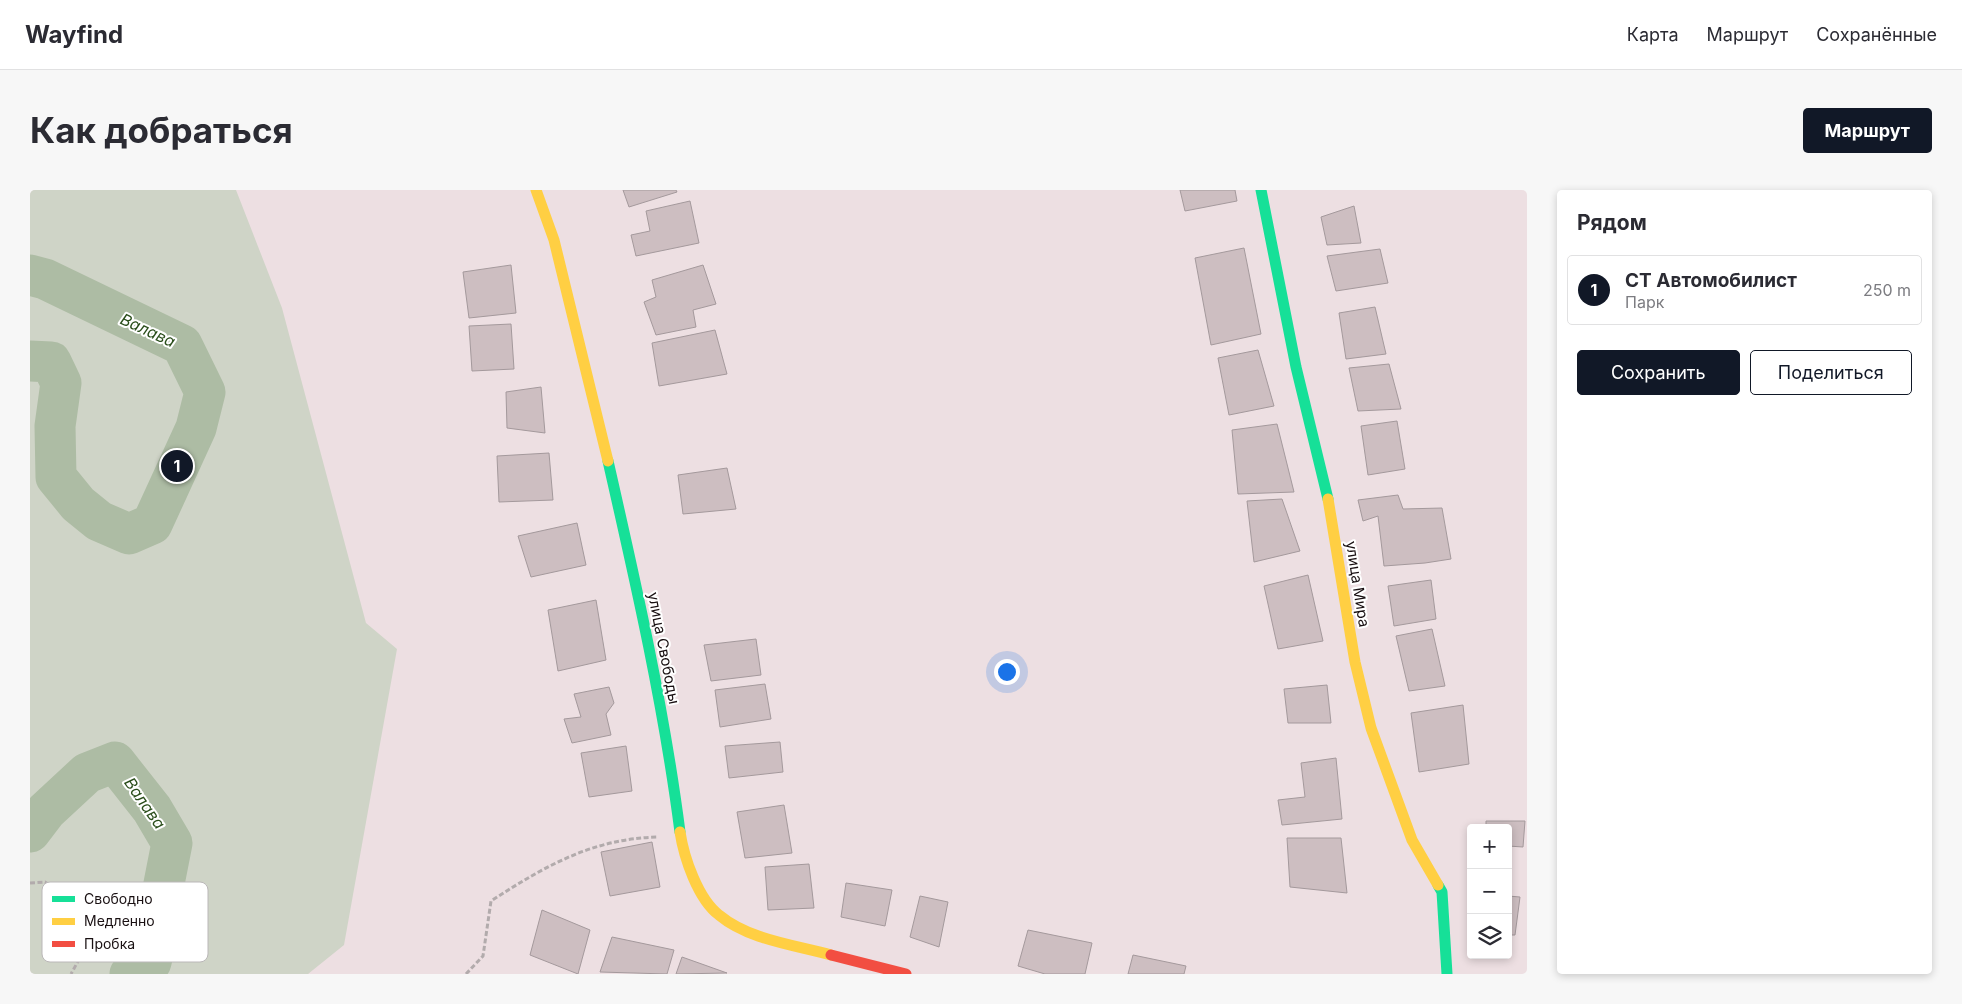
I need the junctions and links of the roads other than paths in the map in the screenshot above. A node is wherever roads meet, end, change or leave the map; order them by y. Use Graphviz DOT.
graph roads {
  1 [pos="536,190"];
  2 [pos="1262,190"];
  3 [pos="906,974"];
  4 [pos="1447,974"];
  1 -- 3 [label="main road, улица Свободы"];
  2 -- 4 [label="main road, улица Мира"];
}
